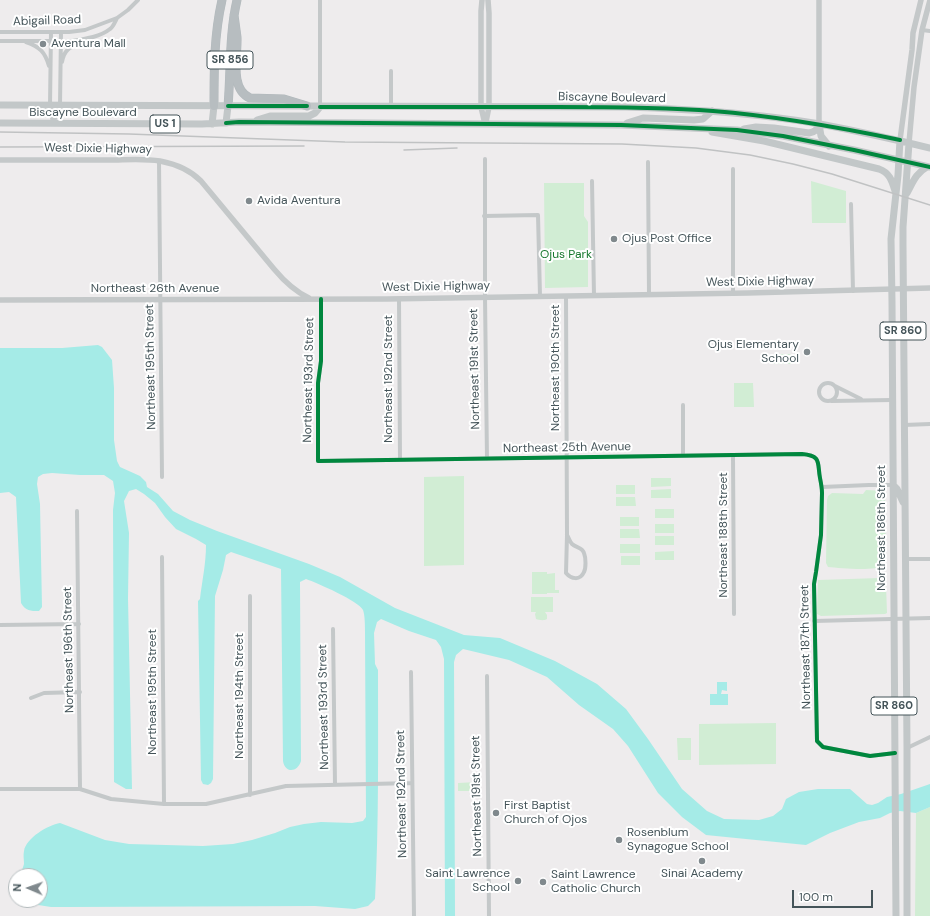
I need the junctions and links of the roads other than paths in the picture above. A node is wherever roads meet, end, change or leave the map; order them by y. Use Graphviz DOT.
graph roads {
  1 [pos="138,0"];
  2 [pos="222,0"];
  3 [pos="237,0"];
  4 [pos="320,0"];
  5 [pos="482,0"];
  6 [pos="488,0"];
  7 [pos="819,0"];
  8 [pos="921,0"];
  9 [pos="930,0"];
  10 [pos="234,15"];
  11 [pos="117,18"];
  12 [pos="922,30"];
  13 [pos="930,31"];
  14 [pos="0,32"];
  15 [pos="51,32"];
  16 [pos="61,32"];
  17 [pos="89,38"];
  18 [pos="51,40"];
  19 [pos="0,41"];
  20 [pos="24,41"];
  21 [pos="60,41"];
  22 [pos="391,71"];
  23 [pos="60,72"];
  24 [pos="50,73"];
  25 [pos="0,105"];
  26 [pos="50,105"];
  27 [pos="60,105"];
  28 [pos="214,106"];
  29 [pos="228,106"];
  30 [pos="307,106"];
  31 [pos="320,107"];
  32 [pos="391,107"];
  33 [pos="481,107"];
  34 [pos="489,107"];
  35 [pos="712,111"];
  36 [pos="252,122"];
  37 [pos="0,123"];
  38 [pos="226,123"];
  39 [pos="53,124"];
  40 [pos="212,124"];
  41 [pos="485,124"];
  42 [pos="819,124"];
  43 [pos="621,125"];
  44 [pos="693,128"];
  45 [pos="737,130"];
  46 [pos="900,140"];
  47 [pos="909,143"];
  48 [pos="829,146"];
  49 [pos="930,148"];
  50 [pos="485,159"];
  51 [pos="0,160"];
  52 [pos="899,160"];
  53 [pos="159,161"];
  54 [pos="648,162"];
  55 [pos="907,162"];
  56 [pos="929,167"];
  57 [pos="733,169"];
  58 [pos="592,181"];
  59 [pos="896,194"];
  60 [pos="905,197"];
  61 [pos="851,204"];
  62 [pos="484,216"];
  63 [pos="930,288"];
  64 [pos="903,289"];
  65 [pos="853,290"];
  66 [pos="891,290"];
  67 [pos="733,293"];
  68 [pos="649,295"];
  69 [pos="540,296"];
  70 [pos="566,296"];
  71 [pos="594,296"];
  72 [pos="485,297"];
  73 [pos="311,299"];
  74 [pos="320,299"];
  75 [pos="399,299"];
  76 [pos="0,300"];
  77 [pos="160,300"];
  78 [pos="834,386"];
  79 [pos="861,400"];
  80 [pos="892,400"];
  81 [pos="831,401"];
  82 [pos="683,405"];
  83 [pos="904,422"];
  84 [pos="930,424"];
  85 [pos="683,456"];
  86 [pos="733,456"];
  87 [pos="567,458"];
  88 [pos="815,458"];
  89 [pos="487,459"];
  90 [pos="400,460"];
  91 [pos="318,461"];
  92 [pos="162,477"];
  93 [pos="893,485"];
  94 [pos="822,487"];
  95 [pos="905,506"];
  96 [pos="77,512"];
  97 [pos="567,535"];
  98 [pos="162,557"];
  99 [pos="905,559"];
  100 [pos="930,559"];
  101 [pos="250,596"];
  102 [pos="734,614"];
  103 [pos="930,618"];
  104 [pos="894,619"];
  105 [pos="905,619"];
  106 [pos="814,621"];
  107 [pos="78,624"];
  108 [pos="0,625"];
  109 [pos="333,629"];
  110 [pos="411,672"];
  111 [pos="486,676"];
  112 [pos="80,692"];
  113 [pos="31,698"];
  114 [pos="930,737"];
  115 [pos="906,748"];
  116 [pos="895,753"];
  117 [pos="412,783"];
  118 [pos="335,785"];
  119 [pos="80,789"];
  120 [pos="0,790"];
  121 [pos="250,795"];
  122 [pos="164,804"];
  123 [pos="895,837"];
  124 [pos="906,837"];
  125 [pos="414,916"];
  126 [pos="489,916"];
  127 [pos="896,916"];
  128 [pos="907,916"];
  1 -- 11 [label="street, Abigail Road"];
  2 -- 28 [label="highway, SR 856"];
  3 -- 10 [label="highway, SR 856"];
  4 -- 31 [label="street"];
  5 -- 33 [label="street"];
  6 -- 34 [label="street"];
  7 -- 42 [label="street"];
  8 -- 46 [label="street"];
  9 -- 12 [label="street"];
  10 -- 29 [label="highway, SR 856"];
  10 -- 30 [label="highway"];
  11 -- 16 [label="street, Abigail Road"];
  11 -- 17 [label="street, Abigail Road"];
  12 -- 13 [label="street"];
  12 -- 47 [label="street"];
  14 -- 15 [label="street, Abigail Road"];
  15 -- 16 [label="street, Abigail Road"];
  15 -- 18 [label="street"];
  16 -- 21 [label="street"];
  17 -- 21 [label="street, Abigail Road"];
  17 -- 23 [label="street"];
  18 -- 20 [label="street, Abigail Road"];
  18 -- 21 [label="street, Abigail Road"];
  18 -- 24 [label="street"];
  19 -- 20 [label="street, Abigail Road"];
  20 -- 24 [label="street"];
  21 -- 23 [label="street"];
  22 -- 32 [label="street"];
  23 -- 27 [label="street"];
  24 -- 26 [label="street"];
  25 -- 26 [label="main road, Biscayne Boulevard / US 1"];
  26 -- 27 [label="main road, Biscayne Boulevard / US 1"];
  26 -- 39 [label="street"];
  27 -- 28 [label="main road, Biscayne Boulevard / US 1"];
  27 -- 39 [label="street"];
  28 -- 29 [label="main road, Biscayne Boulevard / US 1"];
  28 -- 40 [label="main road, SR 856"];
  29 -- 30 [label="main road, Biscayne Boulevard / US 1"];
  29 -- 38 [label="main road, SR 856"];
  30 -- 31 [label="main road, Biscayne Boulevard / US 1"];
  31 -- 32 [label="main road, Biscayne Boulevard / US 1"];
  31 -- 36 [label="main road"];
  32 -- 33 [label="main road, Biscayne Boulevard / US 1"];
  33 -- 34 [label="main road, Biscayne Boulevard / US 1"];
  33 -- 41 [label="street"];
  34 -- 35 [label="main road, Biscayne Boulevard / US 1"];
  34 -- 41 [label="street"];
  35 -- 42 [label="main road, Biscayne Boulevard / US 1"];
  35 -- 43 [label="main road"];
  36 -- 38 [label="main road, Biscayne Boulevard / US 1"];
  36 -- 41 [label="main road, Biscayne Boulevard / US 1"];
  37 -- 39 [label="main road, Biscayne Boulevard / US 1"];
  38 -- 40 [label="main road, Biscayne Boulevard / US 1"];
  39 -- 40 [label="main road, Biscayne Boulevard / US 1"];
  41 -- 43 [label="main road, Biscayne Boulevard / US 1"];
  42 -- 45 [label="main road"];
  42 -- 46 [label="main road, Biscayne Boulevard / US 1"];
  42 -- 48 [label="main road"];
  43 -- 44 [label="main road, Biscayne Boulevard / US 1"];
  44 -- 45 [label="main road, Biscayne Boulevard / US 1"];
  44 -- 59 [label="main road"];
  45 -- 48 [label="main road, Biscayne Boulevard / US 1"];
  46 -- 47 [label="main road, Biscayne Boulevard / US 1"];
  46 -- 52 [label="main road, Northeast 186th Street / SR 860"];
  47 -- 49 [label="main road, Biscayne Boulevard / US 1"];
  47 -- 55 [label="main road, Northeast 186th Street / SR 860"];
  48 -- 52 [label="main road, Biscayne Boulevard / US 1"];
  50 -- 62 [label="street, Northeast 191st Street"];
  51 -- 53 [label="street, West Dixie Highway"];
  52 -- 55 [label="main road, Biscayne Boulevard / US 1"];
  52 -- 59 [label="main road, Northeast 186th Street / SR 860"];
  53 -- 73 [label="street, West Dixie Highway"];
  53 -- 77 [label="street, Northeast 195th Street"];
  54 -- 68 [label="street"];
  55 -- 56 [label="main road, Biscayne Boulevard / US 1"];
  55 -- 60 [label="main road, Northeast 186th Street / SR 860"];
  56 -- 60 [label="main road"];
  57 -- 67 [label="street"];
  58 -- 71 [label="street"];
  59 -- 66 [label="main road, Northeast 186th Street / SR 860"];
  60 -- 64 [label="main road, Northeast 186th Street / SR 860"];
  61 -- 65 [label="street"];
  62 -- 69 [label="street"];
  62 -- 72 [label="street, Northeast 191st Street"];
  63 -- 64 [label="street, West Dixie Highway"];
  64 -- 66 [label="street, West Dixie Highway"];
  64 -- 83 [label="main road, Northeast 186th Street / SR 860"];
  65 -- 66 [label="street, West Dixie Highway"];
  65 -- 67 [label="street, West Dixie Highway"];
  66 -- 80 [label="main road, Northeast 186th Street / SR 860"];
  67 -- 68 [label="street, West Dixie Highway"];
  68 -- 71 [label="street, West Dixie Highway"];
  69 -- 70 [label="street, West Dixie Highway"];
  69 -- 72 [label="street, West Dixie Highway"];
  70 -- 71 [label="street, West Dixie Highway"];
  70 -- 87 [label="street, Northeast 190th Street"];
  72 -- 75 [label="street, West Dixie Highway"];
  72 -- 89 [label="street, Northeast 191st Street"];
  73 -- 74 [label="street, West Dixie Highway"];
  73 -- 77 [label="street, Northeast 26th Avenue"];
  74 -- 75 [label="street, West Dixie Highway"];
  74 -- 91 [label="street, Northeast 193rd Street"];
  75 -- 90 [label="street, Northeast 192nd Street"];
  76 -- 77 [label="street, Northeast 26th Avenue"];
  77 -- 92 [label="street, Northeast 195th Street"];
  78 -- 79 [label="street"];
  78 -- 81 [label="street"];
  78 -- 81 [label="street"];
  79 -- 80 [label="street"];
  79 -- 81 [label="street"];
  80 -- 83 [label="main road"];
  80 -- 93 [label="main road, Northeast 186th Street / SR 860"];
  82 -- 85 [label="street"];
  83 -- 84 [label="street"];
  83 -- 95 [label="main road, Northeast 186th Street / SR 860"];
  85 -- 86 [label="street, Northeast 25th Avenue"];
  85 -- 87 [label="street, Northeast 25th Avenue"];
  86 -- 88 [label="street, Northeast 25th Avenue"];
  86 -- 102 [label="street, Northeast 188th Street"];
  87 -- 89 [label="street, Northeast 25th Avenue"];
  87 -- 97 [label="street, Northeast 190th Street"];
  88 -- 94 [label="street, Northeast 187th Street"];
  89 -- 90 [label="street, Northeast 25th Avenue"];
  90 -- 91 [label="street, Northeast 25th Avenue"];
  93 -- 94 [label="street"];
  93 -- 95 [label="main road"];
  93 -- 104 [label="main road, Northeast 186th Street / SR 860"];
  94 -- 106 [label="street, Northeast 187th Street"];
  95 -- 99 [label="main road, Northeast 186th Street / SR 860"];
  96 -- 107 [label="street, Northeast 196th Street"];
  97 -- 97 [label="street, Northeast 190th Street"];
  98 -- 122 [label="street, Northeast 195th Street"];
  99 -- 100 [label="street"];
  99 -- 105 [label="main road, Northeast 186th Street / SR 860"];
  101 -- 121 [label="street, Northeast 194th Street"];
  103 -- 105 [label="street"];
  104 -- 105 [label="street"];
  104 -- 106 [label="street"];
  104 -- 116 [label="main road, Northeast 186th Street / SR 860"];
  105 -- 115 [label="main road, Northeast 186th Street / SR 860"];
  106 -- 116 [label="street, Northeast 187th Street"];
  107 -- 108 [label="street"];
  107 -- 112 [label="street, Northeast 196th Street"];
  109 -- 118 [label="street, Northeast 193rd Street"];
  110 -- 117 [label="street, Northeast 192nd Street"];
  111 -- 126 [label="street, Northeast 191st Street"];
  112 -- 113 [label="street"];
  112 -- 119 [label="street, Northeast 196th Street"];
  114 -- 115 [label="street"];
  115 -- 124 [label="main road, Northeast 186th Street / SR 860"];
  116 -- 123 [label="main road, Northeast 186th Street / SR 860"];
  117 -- 118 [label="street"];
  117 -- 125 [label="street, Northeast 192nd Street"];
  118 -- 121 [label="street"];
  119 -- 120 [label="street"];
  119 -- 122 [label="street"];
  121 -- 122 [label="street"];
  123 -- 124 [label="main road"];
  123 -- 127 [label="main road, Northeast 186th Street / SR 860"];
  124 -- 128 [label="main road, Northeast 186th Street / SR 860"];
}
